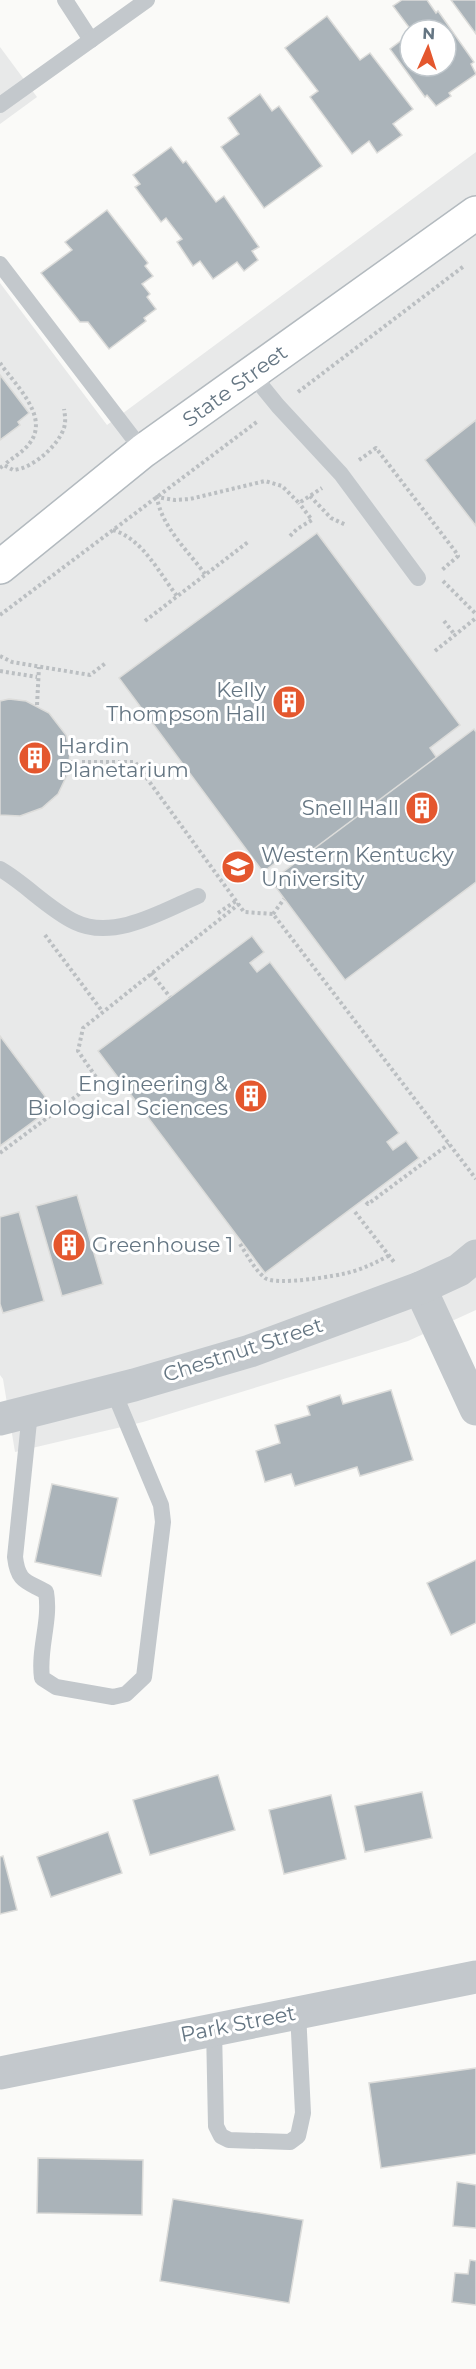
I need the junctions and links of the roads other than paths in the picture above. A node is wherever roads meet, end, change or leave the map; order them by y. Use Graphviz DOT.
graph roads {
  1 [pos="66,0"];
  2 [pos="147,0"];
  3 [pos="91,40"];
  4 [pos="0,105"];
  5 [pos="476,213"];
  6 [pos="0,264"];
  7 [pos="252,374"];
  8 [pos="143,451"];
  9 [pos="0,567"];
  10 [pos="417,578"];
  11 [pos="0,869"];
  12 [pos="198,896"];
  13 [pos="476,1256"];
  14 [pos="410,1279"];
  15 [pos="113,1390"];
  16 [pos="476,1409"];
  17 [pos="15,1416"];
  18 [pos="476,1977"];
  19 [pos="298,2012"];
  20 [pos="214,2028"];
  21 [pos="0,2073"];
  1 -- 3 [label="lane"];
  2 -- 3 [label="lane"];
  3 -- 4 [label="lane"];
  5 -- 7 [label="street, State Street"];
  6 -- 8 [label="lane"];
  7 -- 8 [label="street, State Street"];
  7 -- 10 [label="lane"];
  8 -- 9 [label="street, State Street"];
  11 -- 12 [label="lane"];
  13 -- 14 [label="street, Chestnut Street"];
  14 -- 15 [label="street, Chestnut Street"];
  14 -- 16 [label="street"];
  15 -- 17 [label="street, Chestnut Street"];
  15 -- 17 [label="lane"];
  18 -- 19 [label="street, Park Street"];
  19 -- 20 [label="street, Park Street"];
  19 -- 20 [label="lane"];
  20 -- 21 [label="street, Park Street"];
}
